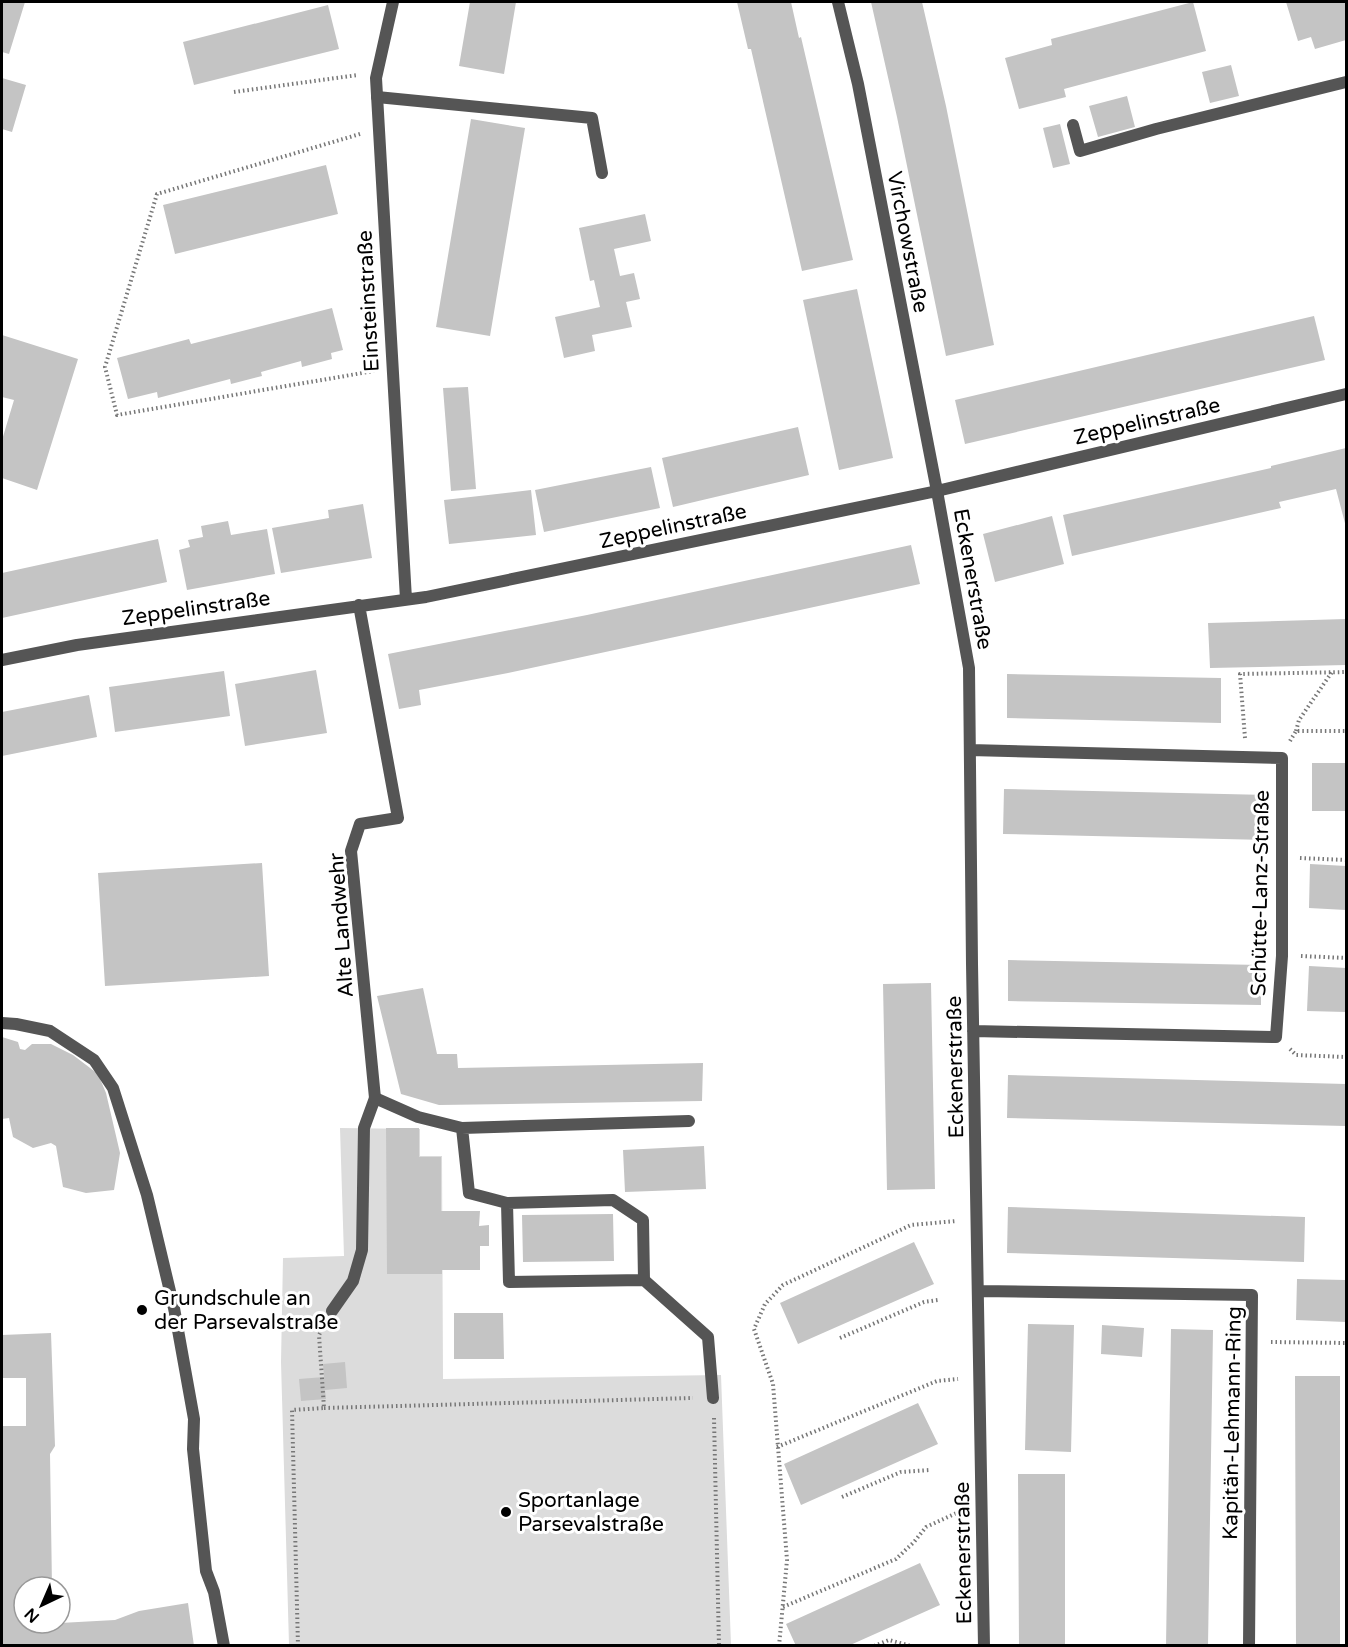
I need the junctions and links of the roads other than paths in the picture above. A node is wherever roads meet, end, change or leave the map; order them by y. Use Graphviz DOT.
graph roads {
  1 [pos="393,2"];
  2 [pos="838,2"];
  3 [pos="1347,82"];
  4 [pos="377,97"];
  5 [pos="1073,125"];
  6 [pos="602,173"];
  7 [pos="1347,394"];
  8 [pos="937,491"];
  9 [pos="406,599"];
  10 [pos="359,605"];
  11 [pos="2,660"];
  12 [pos="970,750"];
  13 [pos="2,1023"];
  14 [pos="974,1031"];
  15 [pos="375,1098"];
  16 [pos="689,1121"];
  17 [pos="462,1128"];
  18 [pos="507,1203"];
  19 [pos="644,1280"];
  20 [pos="978,1291"];
  21 [pos="332,1311"];
  22 [pos="713,1398"];
  23 [pos="224,1646"];
  24 [pos="984,1646"];
  25 [pos="1249,1646"];
  1 -- 4 [label="street, Einsteinstraße"];
  2 -- 8 [label="street, Virchowstraße"];
  3 -- 5 [label="street"];
  4 -- 6 [label="street"];
  4 -- 9 [label="street, Einsteinstraße"];
  7 -- 8 [label="street, Zeppelinstraße"];
  8 -- 9 [label="street, Zeppelinstraße"];
  8 -- 12 [label="street, Eckenerstraße"];
  9 -- 10 [label="street, Zeppelinstraße"];
  10 -- 11 [label="street, Zeppelinstraße"];
  10 -- 15 [label="street, Alte Landwehr"];
  12 -- 14 [label="street, Eckenerstraße"];
  12 -- 14 [label="street, Schütte-Lanz-Straße"];
  13 -- 23 [label="street"];
  14 -- 20 [label="street, Eckenerstraße"];
  15 -- 17 [label="street"];
  15 -- 21 [label="street"];
  16 -- 17 [label="street"];
  17 -- 18 [label="street"];
  18 -- 19 [label="street"];
  18 -- 19 [label="street"];
  19 -- 22 [label="street"];
  20 -- 24 [label="street, Eckenerstraße"];
  20 -- 25 [label="street, Kapitän-Lehmann-Ring"];
}
